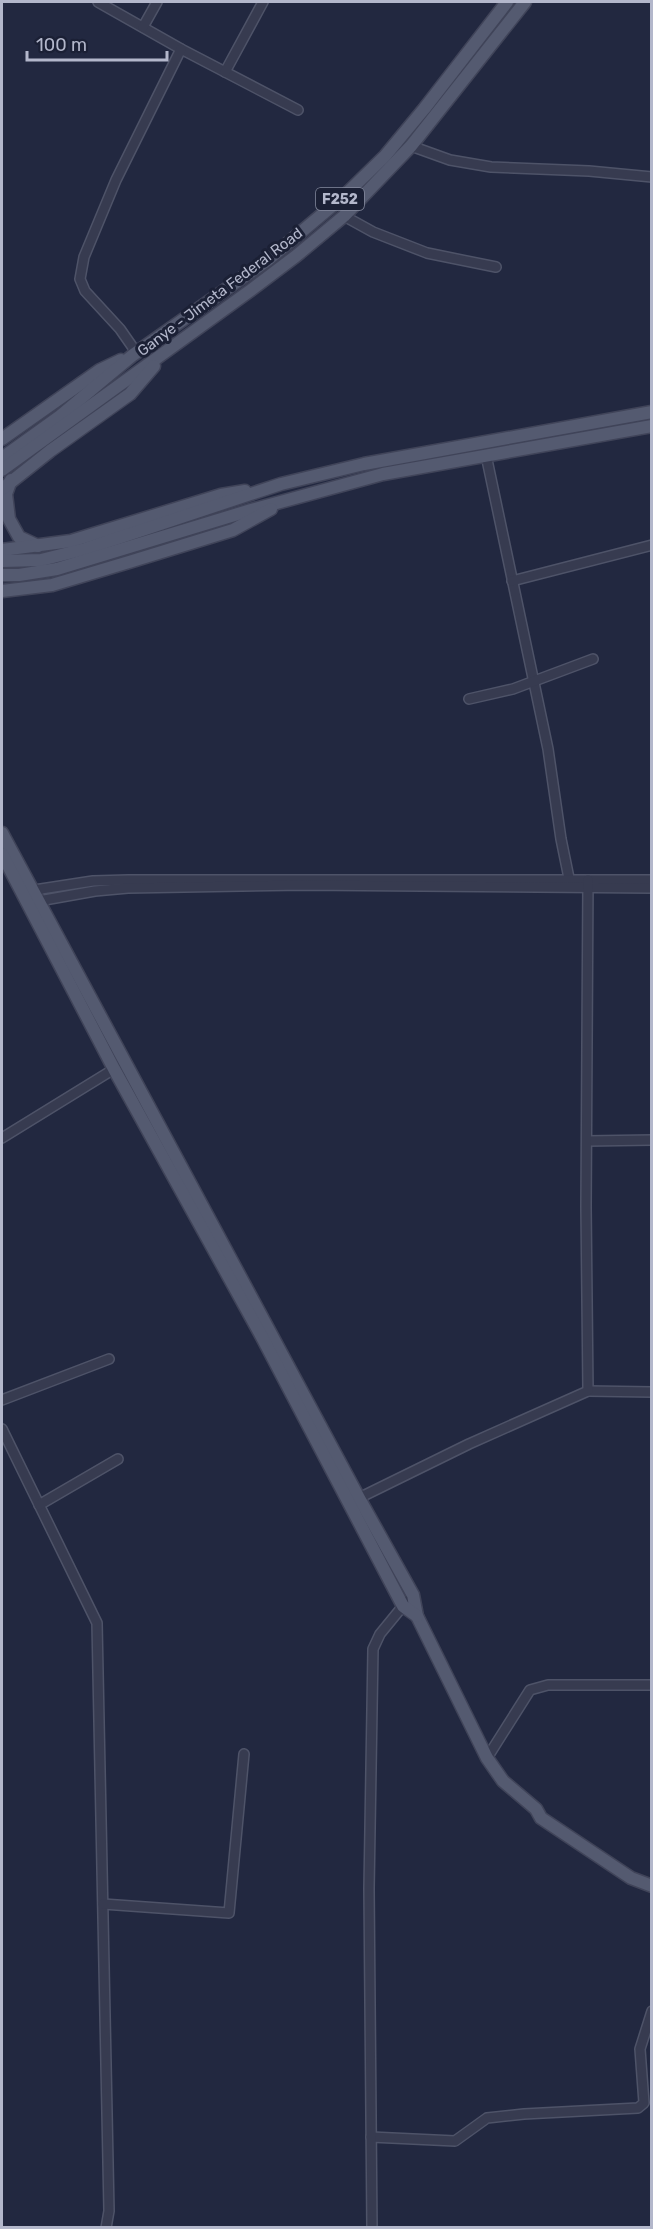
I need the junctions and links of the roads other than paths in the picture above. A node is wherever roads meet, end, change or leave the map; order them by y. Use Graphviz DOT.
graph roads {
  1 [pos="98,2"];
  2 [pos="157,2"];
  3 [pos="263,2"];
  4 [pos="507,2"];
  5 [pos="525,2"];
  6 [pos="143,27"];
  7 [pos="181,49"];
  8 [pos="225,72"];
  9 [pos="298,110"];
  10 [pos="411,146"];
  11 [pos="651,177"];
  12 [pos="344,216"];
  13 [pos="496,267"];
  14 [pos="168,350"];
  15 [pos="131,357"];
  16 [pos="651,412"];
  17 [pos="651,426"];
  18 [pos="2,439"];
  19 [pos="486,455"];
  20 [pos="2,458"];
  21 [pos="2,470"];
  22 [pos="12,479"];
  23 [pos="281,484"];
  24 [pos="2,489"];
  25 [pos="290,498"];
  26 [pos="651,544"];
  27 [pos="40,547"];
  28 [pos="2,550"];
  29 [pos="2,561"];
  30 [pos="2,575"];
  31 [pos="512,581"];
  32 [pos="2,591"];
  33 [pos="594,659"];
  34 [pos="533,680"];
  35 [pos="470,699"];
  36 [pos="2,833"];
  37 [pos="2,854"];
  38 [pos="651,880"];
  39 [pos="570,883"];
  40 [pos="589,884"];
  41 [pos="651,888"];
  42 [pos="30,897"];
  43 [pos="114,1069"];
  44 [pos="2,1138"];
  45 [pos="651,1140"];
  46 [pos="587,1141"];
  47 [pos="109,1359"];
  48 [pos="588,1391"];
  49 [pos="651,1392"];
  50 [pos="2,1400"];
  51 [pos="2,1429"];
  52 [pos="118,1459"];
  53 [pos="359,1498"];
  54 [pos="39,1505"];
  55 [pos="413,1595"];
  56 [pos="402,1606"];
  57 [pos="417,1616"];
  58 [pos="651,1685"];
  59 [pos="244,1754"];
  60 [pos="487,1758"];
  61 [pos="651,1886"];
  62 [pos="103,1904"];
  63 [pos="651,2011"];
  64 [pos="371,2137"];
  65 [pos="106,2228"];
  66 [pos="372,2228"];
  1 -- 6 [label="street"];
  2 -- 6 [label="street"];
  3 -- 8 [label="street"];
  4 -- 15 [label="main road, Ganye - Jimeta Federal Road / F252"];
  5 -- 10 [label="main road, Ganye - Jimeta Federal Road / F252"];
  6 -- 7 [label="street"];
  7 -- 8 [label="street"];
  7 -- 15 [label="street"];
  8 -- 9 [label="street"];
  10 -- 11 [label="street"];
  10 -- 12 [label="main road, Ganye - Jimeta Federal Road / F252"];
  12 -- 13 [label="street"];
  12 -- 14 [label="main road, Ganye - Jimeta Federal Road / F252"];
  14 -- 21 [label="main road, Ganye - Jimeta Federal Road / F252"];
  14 -- 22 [label="main road"];
  15 -- 18 [label="main road"];
  15 -- 20 [label="main road, Ganye - Jimeta Federal Road / F252"];
  16 -- 23 [label="main road"];
  17 -- 19 [label="main road"];
  19 -- 25 [label="main road"];
  19 -- 31 [label="street"];
  22 -- 24 [label="main road"];
  22 -- 27 [label="main road"];
  23 -- 27 [label="main road"];
  23 -- 29 [label="main road"];
  25 -- 30 [label="main road"];
  25 -- 32 [label="main road"];
  26 -- 31 [label="street"];
  27 -- 28 [label="main road"];
  31 -- 34 [label="street"];
  33 -- 34 [label="street"];
  34 -- 35 [label="street"];
  34 -- 39 [label="street"];
  36 -- 42 [label="main road"];
  37 -- 42 [label="main road"];
  38 -- 40 [label="street"];
  39 -- 40 [label="street"];
  39 -- 42 [label="street"];
  40 -- 41 [label="street"];
  40 -- 46 [label="street"];
  42 -- 43 [label="main road"];
  42 -- 53 [label="main road"];
  43 -- 44 [label="street"];
  43 -- 56 [label="main road"];
  45 -- 46 [label="street"];
  46 -- 48 [label="street"];
  47 -- 50 [label="street"];
  48 -- 49 [label="street"];
  48 -- 53 [label="street"];
  51 -- 54 [label="street"];
  52 -- 54 [label="street"];
  53 -- 55 [label="main road"];
  54 -- 62 [label="street"];
  55 -- 56 [label="street"];
  55 -- 57 [label="main road"];
  56 -- 57 [label="main road"];
  56 -- 64 [label="street"];
  57 -- 60 [label="main road"];
  58 -- 60 [label="street"];
  59 -- 62 [label="street"];
  60 -- 61 [label="main road"];
  62 -- 65 [label="street"];
  63 -- 64 [label="street"];
  64 -- 66 [label="street"];
}
